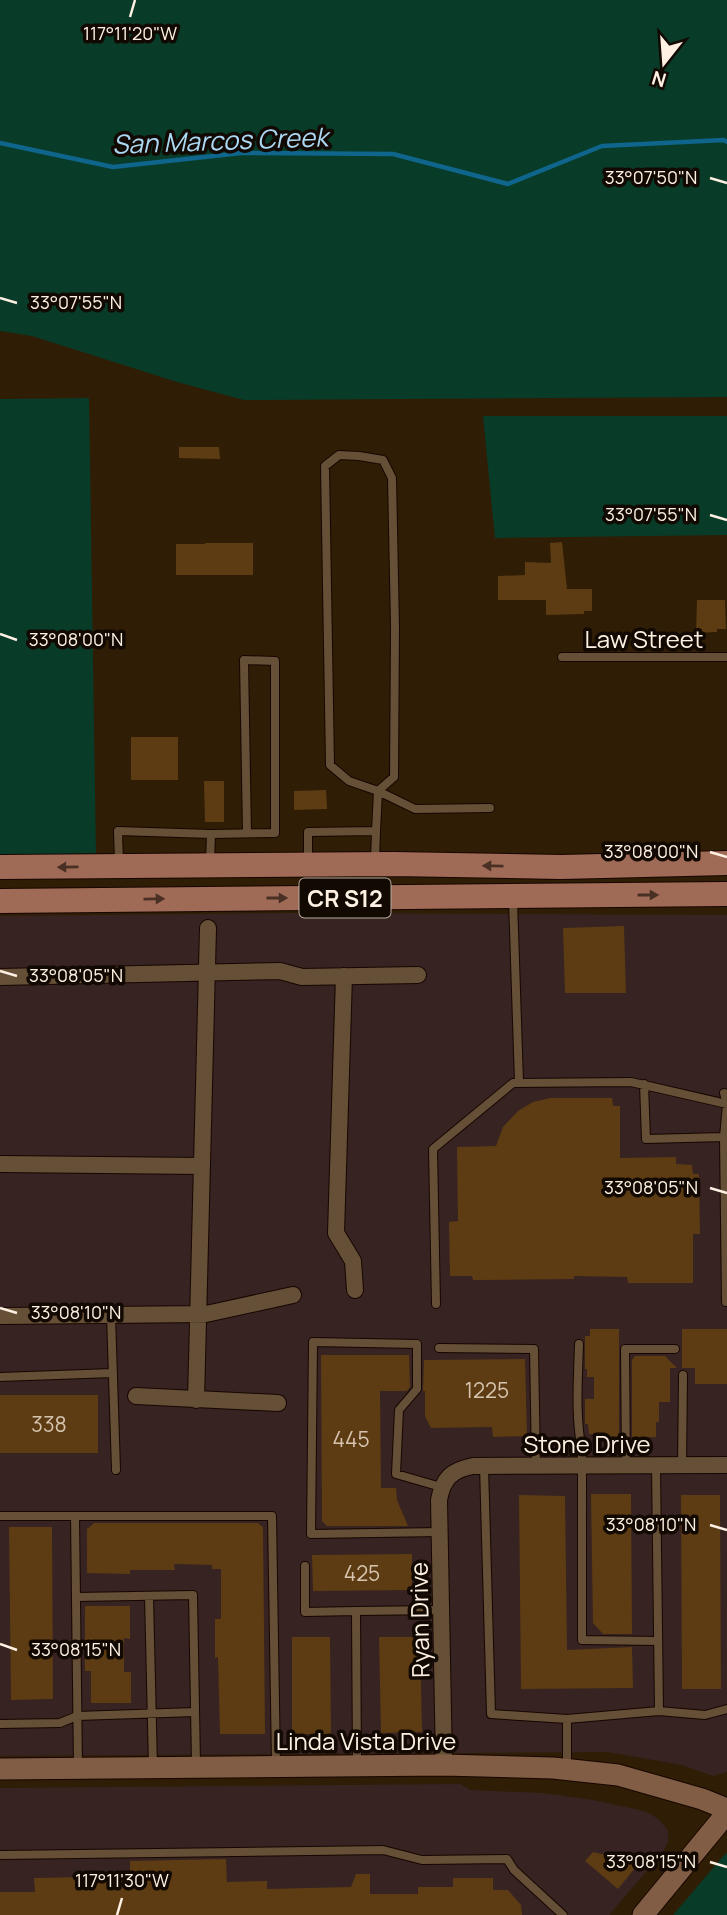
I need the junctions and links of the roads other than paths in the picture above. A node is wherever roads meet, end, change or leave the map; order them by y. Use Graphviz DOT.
graph roads {
  1 [pos="562,657"];
  2 [pos="727,657"];
  3 [pos="378,791"];
  4 [pos="490,808"];
  5 [pos="376,831"];
  6 [pos="247,833"];
  7 [pos="211,834"];
  8 [pos="727,863"];
  9 [pos="308,864"];
  10 [pos="375,864"];
  11 [pos="667,864"];
  12 [pos="210,865"];
  13 [pos="120,866"];
  14 [pos="0,867"];
  15 [pos="727,894"];
  16 [pos="513,896"];
  17 [pos="208,899"];
  18 [pos="0,901"];
  19 [pos="208,928"];
  20 [pos="207,973"];
  21 [pos="418,975"];
  22 [pos="344,976"];
  23 [pos="0,977"];
  24 [pos="519,1082"];
  25 [pos="682,1083"];
  26 [pos="644,1084"];
  27 [pos="682,1093"];
  28 [pos="724,1093"];
  29 [pos="727,1104"];
  30 [pos="725,1137"];
  31 [pos="0,1164"];
  32 [pos="202,1166"];
  33 [pos="355,1290"];
  34 [pos="293,1295"];
  35 [pos="726,1302"];
  36 [pos="436,1304"];
  37 [pos="198,1314"];
  38 [pos="111,1315"];
  39 [pos="0,1317"];
  40 [pos="579,1344"];
  41 [pos="439,1348"];
  42 [pos="675,1349"];
  43 [pos="113,1373"];
  44 [pos="682,1375"];
  45 [pos="0,1377"];
  46 [pos="136,1395"];
  47 [pos="196,1399"];
  48 [pos="278,1403"];
  49 [pos="727,1465"];
  50 [pos="484,1466"];
  51 [pos="536,1466"];
  52 [pos="582,1466"];
  53 [pos="626,1466"];
  54 [pos="656,1466"];
  55 [pos="682,1466"];
  56 [pos="116,1470"];
  57 [pos="446,1482"];
  58 [pos="0,1516"];
  59 [pos="75,1516"];
  60 [pos="440,1532"];
  61 [pos="305,1566"];
  62 [pos="149,1595"];
  63 [pos="76,1597"];
  64 [pos="441,1610"];
  65 [pos="356,1611"];
  66 [pos="658,1641"];
  67 [pos="727,1709"];
  68 [pos="659,1711"];
  69 [pos="195,1712"];
  70 [pos="152,1713"];
  71 [pos="77,1716"];
  72 [pos="567,1719"];
  73 [pos="0,1724"];
  74 [pos="444,1765"];
  75 [pos="357,1766"];
  76 [pos="196,1767"];
  77 [pos="276,1767"];
  78 [pos="78,1768"];
  79 [pos="153,1768"];
  80 [pos="0,1769"];
  81 [pos="567,1769"];
  82 [pos="727,1811"];
  83 [pos="0,1855"];
  84 [pos="563,1915"];
  85 [pos="643,1915"];
  1 -- 2 [label="lane, Law Street"];
  3 -- 3 [label="lane"];
  3 -- 4 [label="lane"];
  3 -- 5 [label="lane"];
  5 -- 9 [label="lane"];
  5 -- 10 [label="lane"];
  6 -- 6 [label="lane"];
  6 -- 7 [label="lane"];
  7 -- 12 [label="lane"];
  7 -- 13 [label="lane"];
  8 -- 11 [label="main road, CR S12"];
  9 -- 10 [label="main road, CR S12"];
  9 -- 12 [label="main road, CR S12"];
  11 -- 10 [label="main road, CR S12, one-way"];
  11 -- 16 [label="main road"];
  12 -- 13 [label="main road, CR S12"];
  12 -- 17 [label="main road"];
  13 -- 14 [label="main road, CR S12, one-way"];
  16 -- 15 [label="main road, CR S12, one-way"];
  17 -- 16 [label="main road, CR S12, one-way"];
  16 -- 24 [label="lane"];
  18 -- 17 [label="main road, CR S12, one-way"];
  19 -- 20 [label="street"];
  20 -- 22 [label="street"];
  20 -- 23 [label="street"];
  20 -- 32 [label="street"];
  21 -- 22 [label="street"];
  22 -- 33 [label="street"];
  24 -- 26 [label="lane"];
  24 -- 36 [label="lane"];
  25 -- 27 [label="lane"];
  26 -- 27 [label="lane"];
  26 -- 30 [label="lane"];
  27 -- 29 [label="lane"];
  28 -- 29 [label="lane"];
  29 -- 30 [label="lane"];
  30 -- 35 [label="lane"];
  31 -- 32 [label="street"];
  32 -- 37 [label="street"];
  34 -- 37 [label="street"];
  37 -- 38 [label="street"];
  37 -- 47 [label="street"];
  38 -- 39 [label="street"];
  38 -- 43 [label="lane"];
  40 -- 52 [label="lane"];
  41 -- 51 [label="lane"];
  42 -- 53 [label="lane"];
  43 -- 45 [label="lane"];
  43 -- 56 [label="lane"];
  44 -- 55 [label="lane"];
  46 -- 47 [label="street"];
  47 -- 48 [label="street"];
  49 -- 55 [label="street, Stone Drive"];
  50 -- 51 [label="street, Stone Drive"];
  50 -- 57 [label="street, Stone Drive"];
  50 -- 72 [label="lane"];
  51 -- 52 [label="street, Stone Drive"];
  52 -- 53 [label="street, Stone Drive"];
  52 -- 66 [label="lane"];
  53 -- 54 [label="street, Stone Drive"];
  54 -- 55 [label="street, Stone Drive"];
  54 -- 66 [label="lane"];
  57 -- 60 [label="street, Ryan Drive"];
  57 -- 60 [label="lane"];
  58 -- 59 [label="lane"];
  59 -- 63 [label="lane"];
  59 -- 77 [label="lane"];
  60 -- 64 [label="street, Ryan Drive"];
  61 -- 65 [label="lane"];
  62 -- 63 [label="lane"];
  62 -- 69 [label="lane"];
  62 -- 70 [label="lane"];
  63 -- 71 [label="lane"];
  64 -- 65 [label="lane"];
  64 -- 74 [label="street, Ryan Drive"];
  65 -- 75 [label="lane"];
  66 -- 68 [label="lane"];
  67 -- 68 [label="lane"];
  68 -- 72 [label="lane"];
  69 -- 70 [label="lane"];
  69 -- 76 [label="lane"];
  70 -- 71 [label="lane"];
  70 -- 79 [label="lane"];
  71 -- 73 [label="lane"];
  71 -- 78 [label="lane"];
  72 -- 81 [label="lane"];
  74 -- 75 [label="main road, Linda Vista Drive"];
  74 -- 81 [label="main road, Linda Vista Drive"];
  75 -- 77 [label="main road, Linda Vista Drive"];
  76 -- 77 [label="main road, Linda Vista Drive"];
  76 -- 79 [label="main road, Linda Vista Drive"];
  78 -- 79 [label="main road, Linda Vista Drive"];
  78 -- 80 [label="main road, Linda Vista Drive"];
  81 -- 82 [label="main road, Linda Vista Drive"];
  82 -- 85 [label="main road"];
  83 -- 84 [label="lane"];
}
